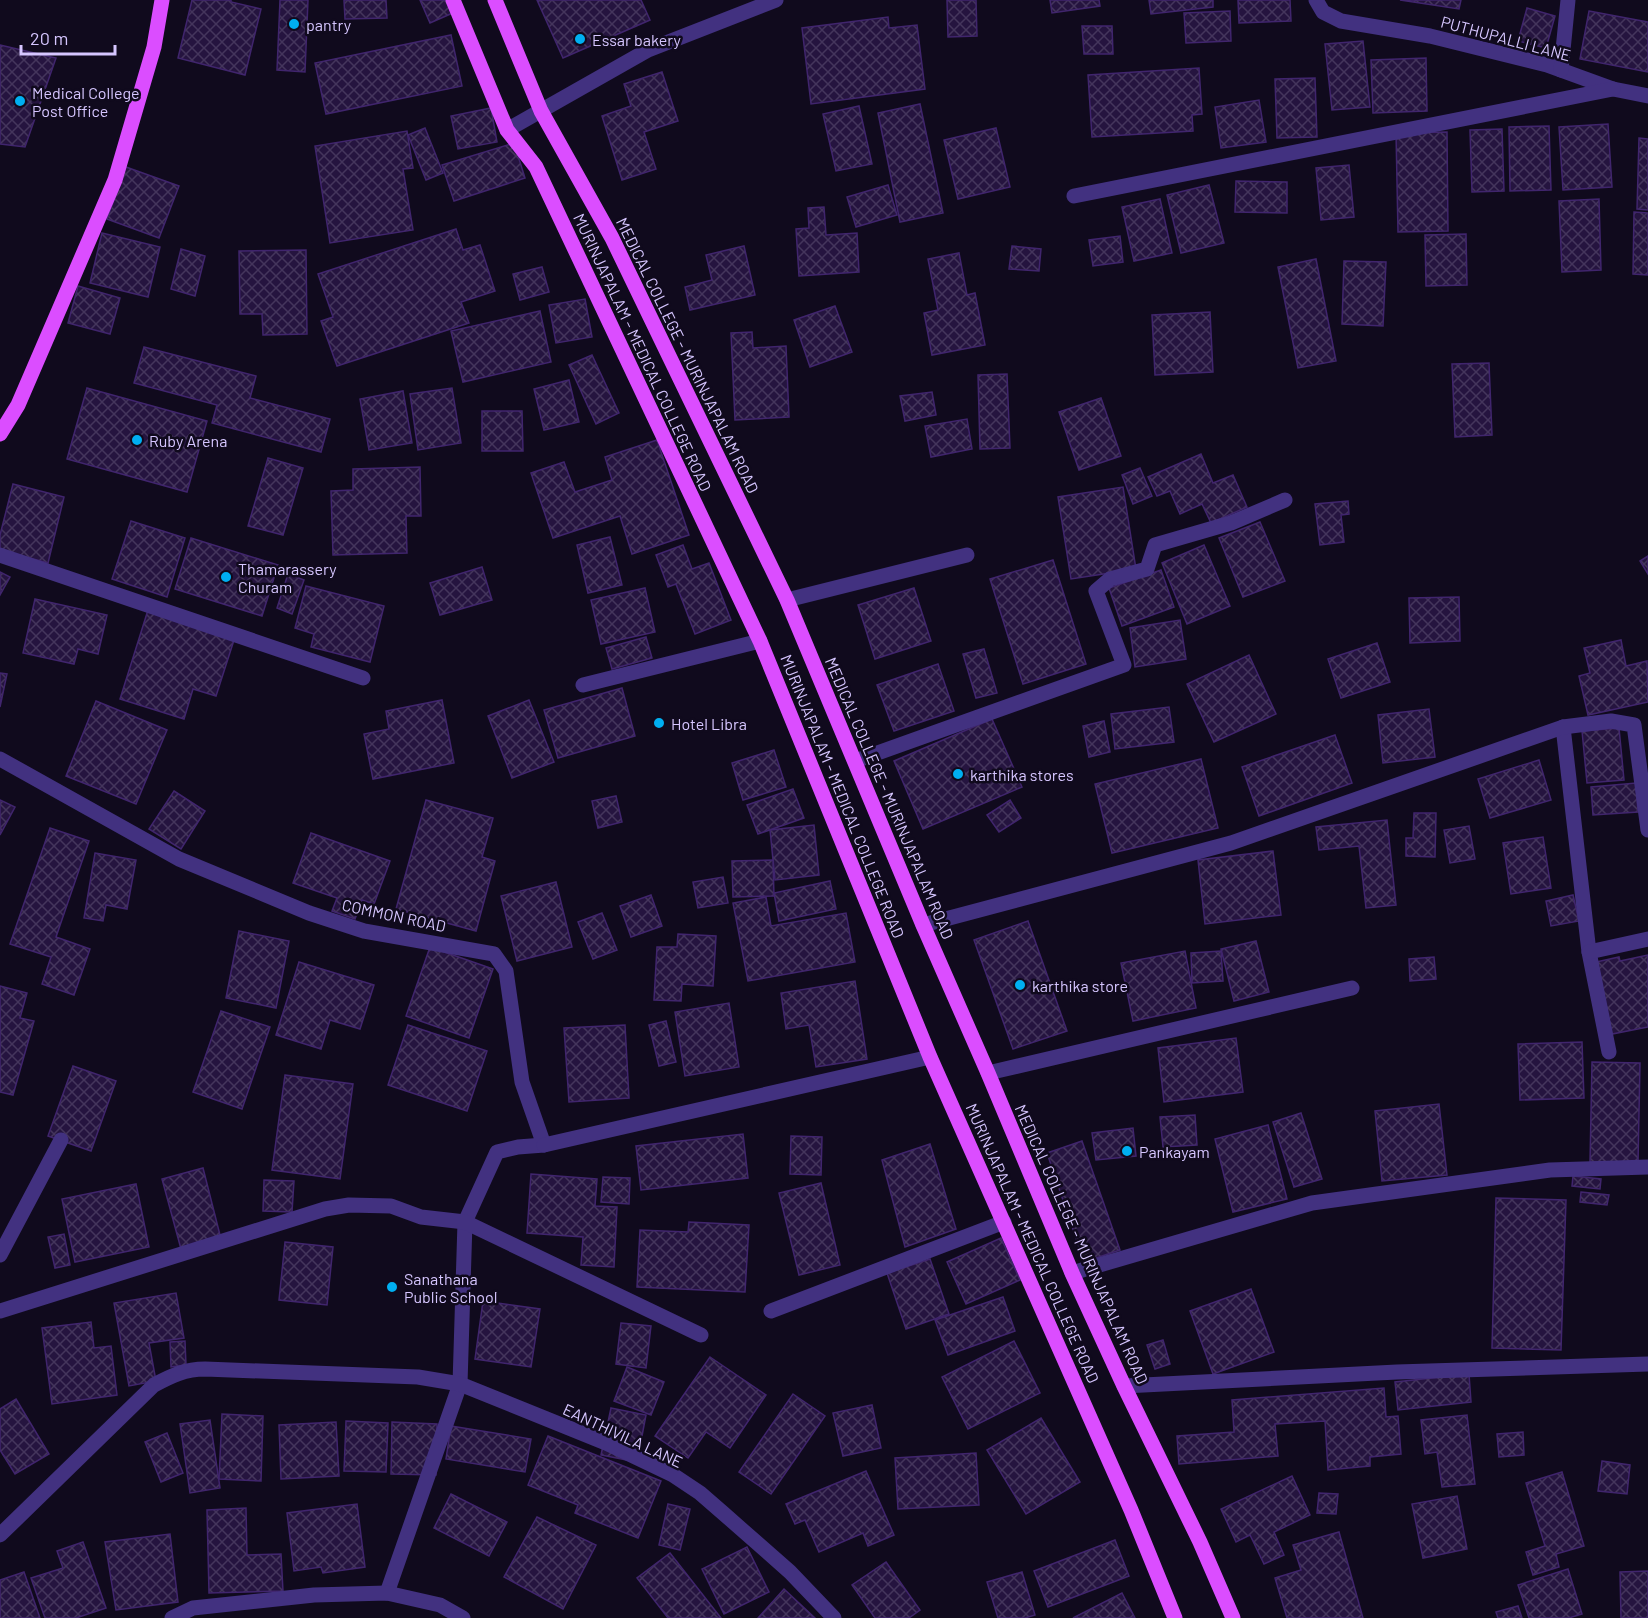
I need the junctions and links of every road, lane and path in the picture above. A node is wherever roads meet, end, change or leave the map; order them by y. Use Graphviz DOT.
graph roads {
  1 [pos="162,0"];
  2 [pos="453,0"];
  3 [pos="495,0"];
  4 [pos="776,0"];
  5 [pos="1316,0"];
  6 [pos="1568,0"];
  7 [pos="1561,70"];
  8 [pos="1613,89"];
  9 [pos="1648,96"];
  10 [pos="541,111"];
  11 [pos="507,130"];
  12 [pos="1074,196"];
  13 [pos="0,434"];
  14 [pos="1284,500"];
  15 [pos="0,555"];
  16 [pos="967,555"];
  17 [pos="787,600"];
  18 [pos="760,641"];
  19 [pos="363,678"];
  20 [pos="583,685"];
  21 [pos="1563,727"];
  22 [pos="0,759"];
  23 [pos="855,761"];
  24 [pos="1648,830"];
  25 [pos="923,925"];
  26 [pos="1648,939"];
  27 [pos="1589,952"];
  28 [pos="1352,988"];
  29 [pos="1609,1052"];
  30 [pos="930,1057"];
  31 [pos="988,1073"];
  32 [pos="61,1140"];
  33 [pos="544,1145"];
  34 [pos="1648,1167"];
  35 [pos="465,1222"];
  36 [pos="1004,1222"];
  37 [pos="0,1255"];
  38 [pos="1072,1274"];
  39 [pos="0,1311"];
  40 [pos="771,1311"];
  41 [pos="701,1335"];
  42 [pos="1648,1364"];
  43 [pos="460,1384"];
  44 [pos="1124,1386"];
  45 [pos="0,1535"];
  46 [pos="387,1593"];
  47 [pos="437,1611"];
  48 [pos="172,1618"];
  49 [pos="463,1618"];
  50 [pos="834,1618"];
  51 [pos="1175,1618"];
  52 [pos="1233,1618"];
  1 -- 13 [label="main road"];
  2 -- 11 [label="main road, MURINJAPALAM - MEDICAL COLLEGE ROAD"];
  3 -- 10 [label="main road, MEDICAL COLLEGE - MURINJAPALAM ROAD"];
  4 -- 10 [label="street"];
  5 -- 7 [label="street, PUTHUPALLI LANE"];
  6 -- 7 [label="street"];
  7 -- 8 [label="street, PUTHUPALLI LANE"];
  8 -- 9 [label="street, PUTHUPALLI LANE"];
  8 -- 12 [label="street"];
  10 -- 11 [label="street"];
  10 -- 17 [label="main road, MEDICAL COLLEGE - MURINJAPALAM ROAD"];
  11 -- 18 [label="main road, MURINJAPALAM - MEDICAL COLLEGE ROAD"];
  14 -- 23 [label="street"];
  15 -- 19 [label="street"];
  16 -- 17 [label="street"];
  17 -- 23 [label="main road, MEDICAL COLLEGE - MURINJAPALAM ROAD"];
  18 -- 20 [label="street"];
  18 -- 30 [label="main road, MURINJAPALAM - MEDICAL COLLEGE ROAD"];
  21 -- 24 [label="street"];
  21 -- 25 [label="street"];
  21 -- 27 [label="street"];
  22 -- 33 [label="street, COMMON ROAD"];
  23 -- 25 [label="main road, MEDICAL COLLEGE - MURINJAPALAM ROAD"];
  25 -- 31 [label="main road, MEDICAL COLLEGE - MURINJAPALAM ROAD"];
  26 -- 27 [label="street"];
  27 -- 29 [label="street"];
  28 -- 31 [label="street"];
  30 -- 33 [label="street"];
  30 -- 36 [label="main road, MURINJAPALAM - MEDICAL COLLEGE ROAD"];
  31 -- 38 [label="main road, MEDICAL COLLEGE - MURINJAPALAM ROAD"];
  32 -- 37 [label="street"];
  33 -- 35 [label="street"];
  34 -- 38 [label="street"];
  35 -- 39 [label="street"];
  35 -- 41 [label="street"];
  35 -- 43 [label="street"];
  36 -- 40 [label="street"];
  36 -- 51 [label="main road, MURINJAPALAM - MEDICAL COLLEGE ROAD"];
  38 -- 44 [label="main road, MEDICAL COLLEGE - MURINJAPALAM ROAD"];
  42 -- 44 [label="street"];
  43 -- 45 [label="street, EANTHIVILA LANE"];
  43 -- 46 [label="street"];
  43 -- 50 [label="street, EANTHIVILA LANE"];
  44 -- 52 [label="main road, MEDICAL COLLEGE - MURINJAPALAM ROAD"];
  46 -- 47 [label="street"];
  46 -- 48 [label="street"];
  47 -- 49 [label="street"];
}
